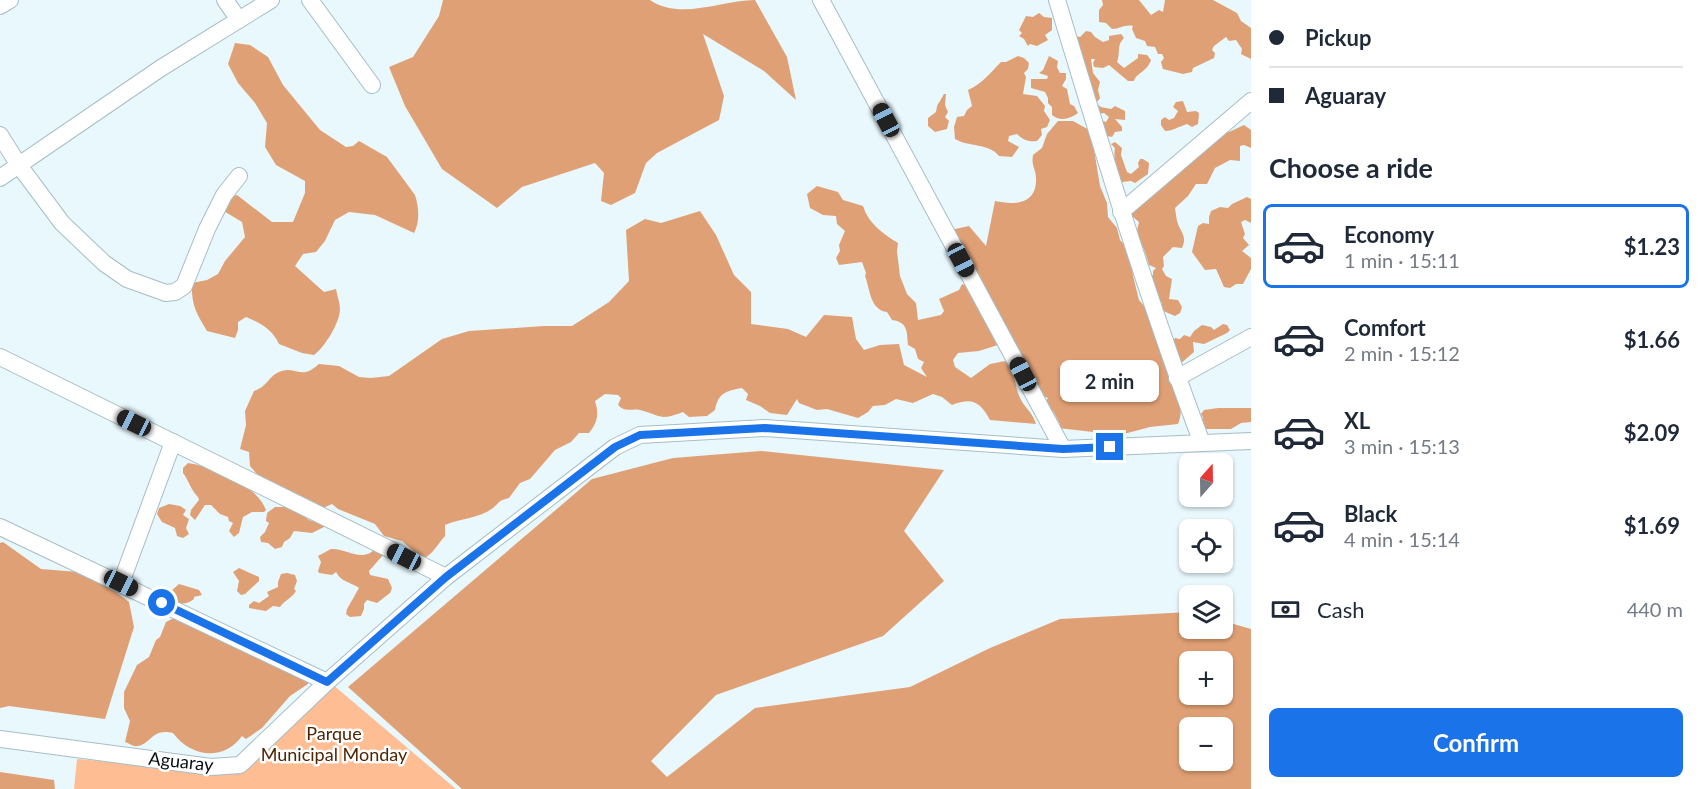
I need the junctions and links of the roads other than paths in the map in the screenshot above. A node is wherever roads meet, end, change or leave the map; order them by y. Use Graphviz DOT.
graph roads {
  1 [pos="10,0"];
  2 [pos="225,0"];
  3 [pos="272,0"];
  4 [pos="310,0"];
  5 [pos="821,0"];
  6 [pos="1057,0"];
  7 [pos="0,6"];
  8 [pos="239,20"];
  9 [pos="372,85"];
  10 [pos="1251,101"];
  11 [pos="0,135"];
  12 [pos="18,165"];
  13 [pos="239,176"];
  14 [pos="0,178"];
  15 [pos="1121,212"];
  16 [pos="1251,337"];
  17 [pos="0,357"];
  18 [pos="1177,378"];
  19 [pos="1251,441"];
  20 [pos="172,442"];
  21 [pos="1202,443"];
  22 [pos="1063,449"];
  23 [pos="0,527"];
  24 [pos="446,577"];
  25 [pos="121,583"];
  26 [pos="327,682"];
  27 [pos="0,739"];
  1 -- 7 [label="street"];
  2 -- 8 [label="street"];
  3 -- 8 [label="street"];
  4 -- 9 [label="street"];
  5 -- 22 [label="street"];
  6 -- 15 [label="street"];
  8 -- 12 [label="street"];
  10 -- 15 [label="street"];
  11 -- 12 [label="street"];
  12 -- 13 [label="street"];
  12 -- 14 [label="street"];
  15 -- 18 [label="street"];
  16 -- 18 [label="street"];
  17 -- 20 [label="street"];
  18 -- 21 [label="street"];
  19 -- 21 [label="street, Aguaray"];
  20 -- 24 [label="street"];
  20 -- 25 [label="street"];
  21 -- 22 [label="street, Aguaray"];
  22 -- 24 [label="street, Aguaray"];
  23 -- 25 [label="street"];
  24 -- 26 [label="street, Aguaray"];
  25 -- 26 [label="street"];
  26 -- 27 [label="street, Aguaray"];
}
